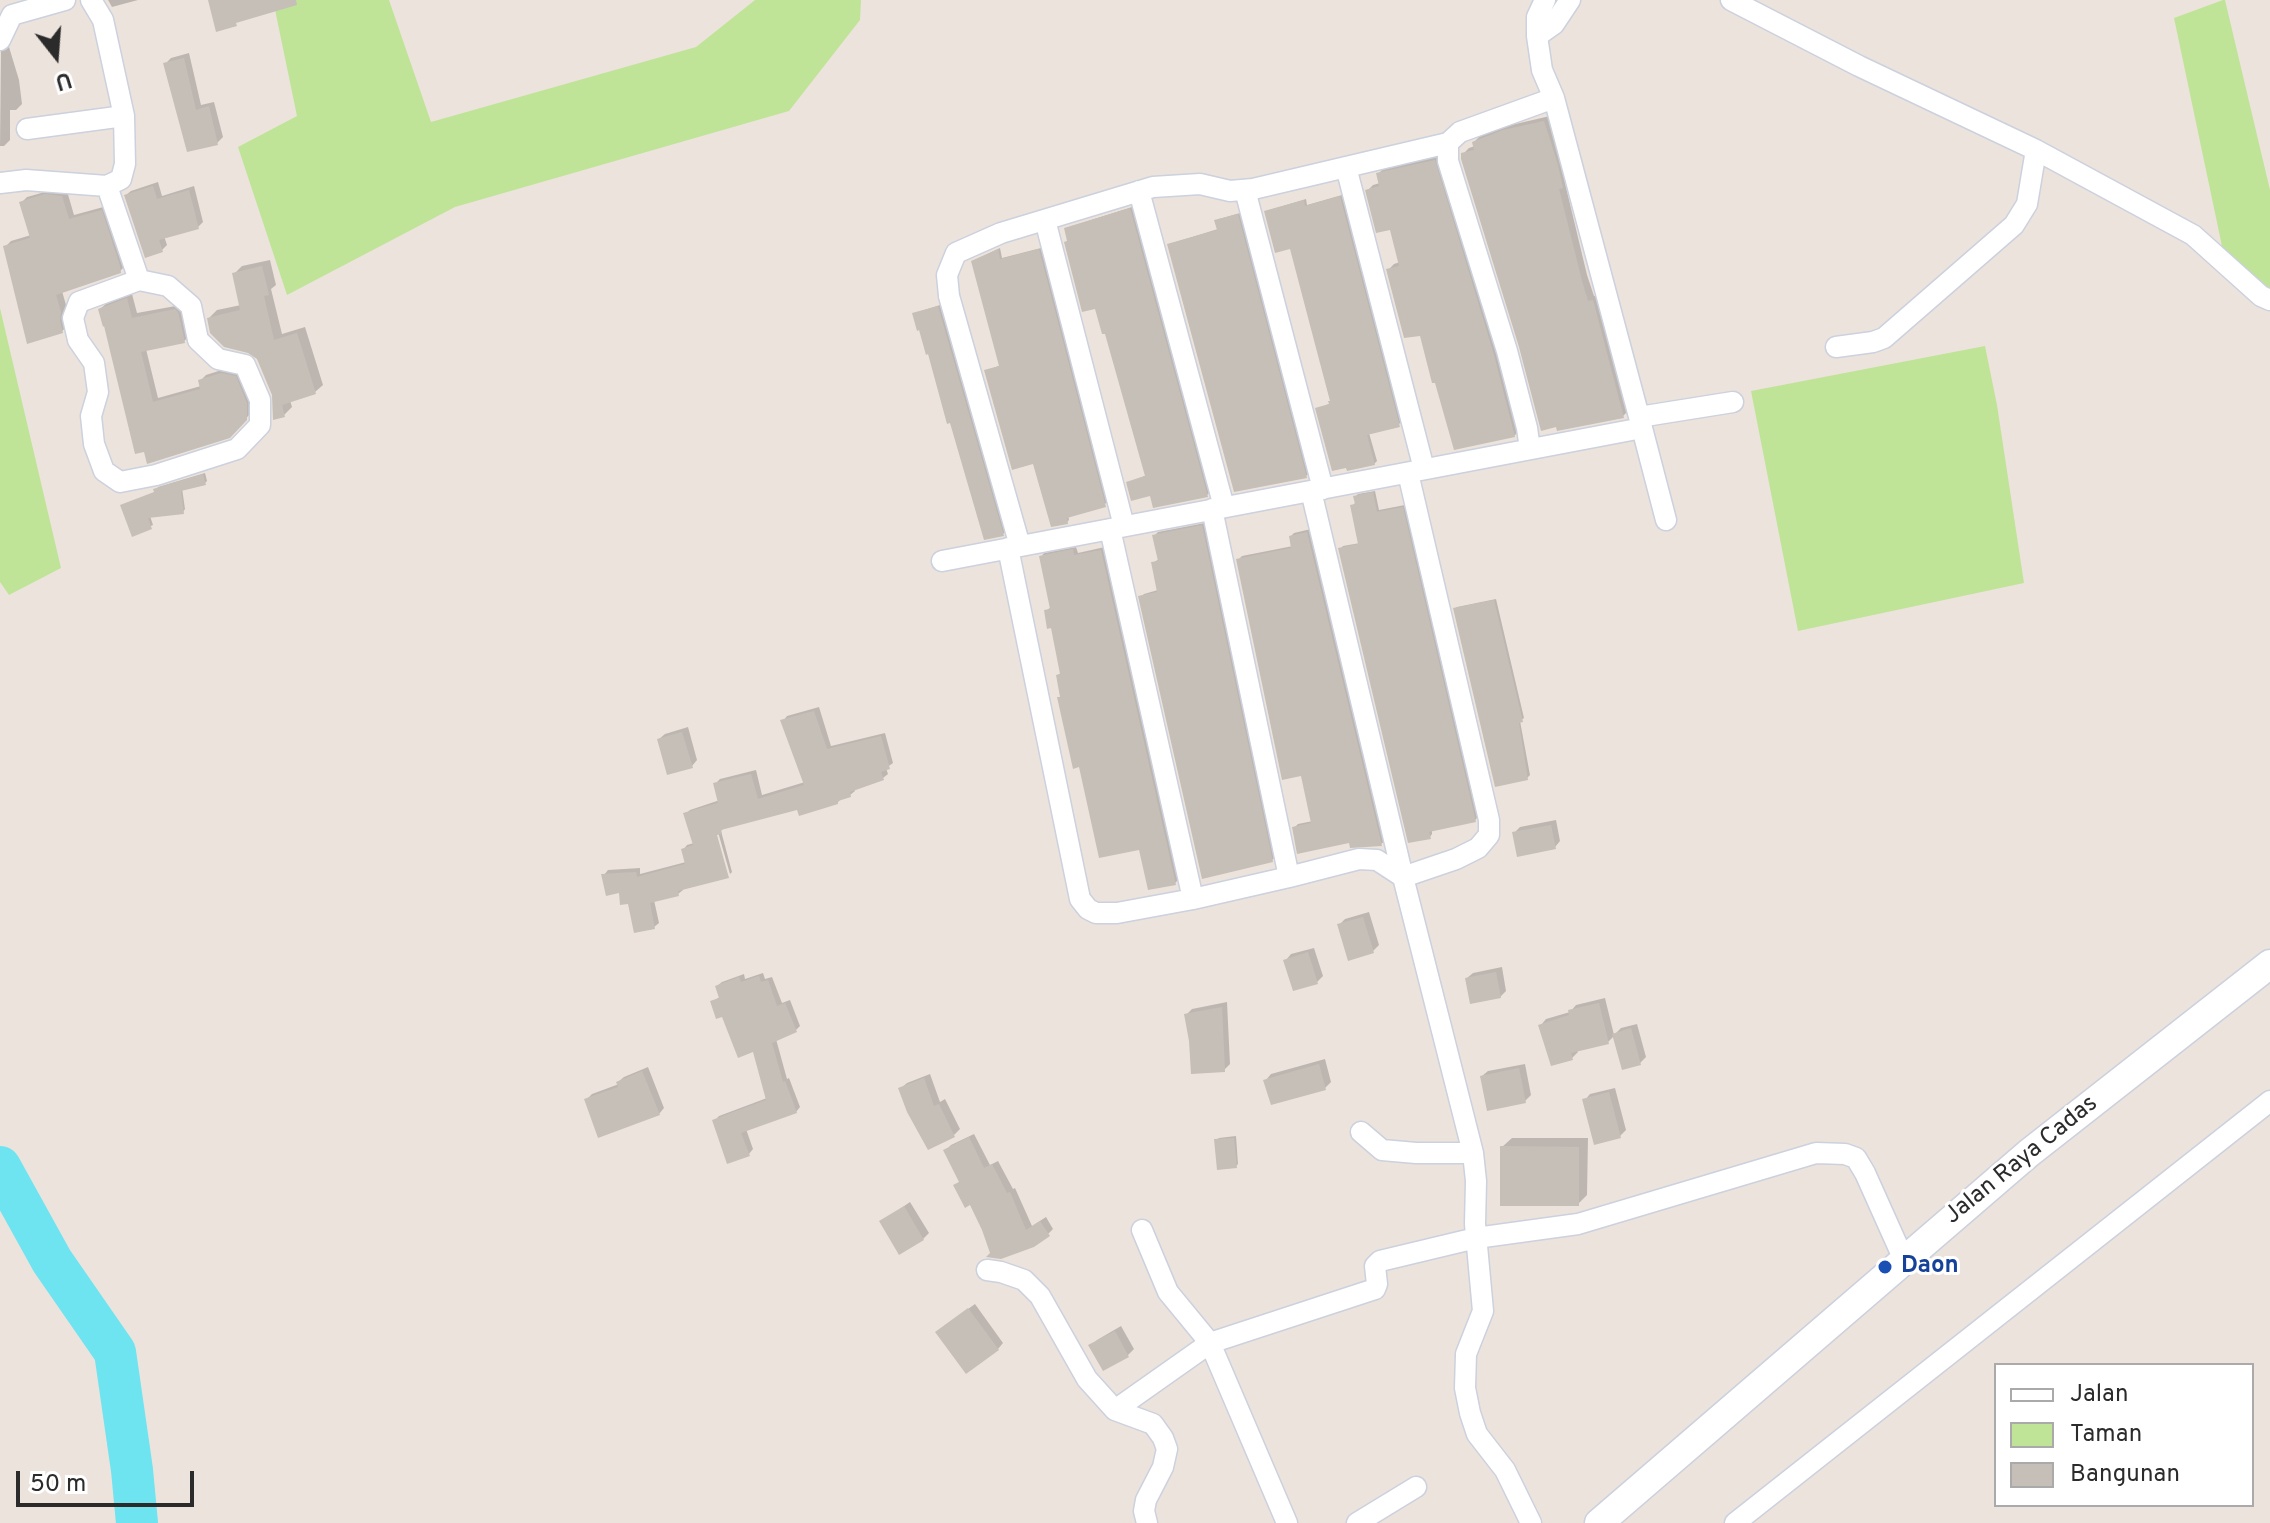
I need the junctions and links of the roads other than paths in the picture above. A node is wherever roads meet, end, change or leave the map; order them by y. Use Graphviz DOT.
graph roads {
  1 [pos="65,0"];
  2 [pos="91,0"];
  3 [pos="1545,0"];
  4 [pos="1570,0"];
  5 [pos="1731,0"];
  6 [pos="1537,36"];
  7 [pos="0,40"];
  8 [pos="1554,98"];
  9 [pos="124,116"];
  10 [pos="27,129"];
  11 [pos="1448,143"];
  12 [pos="2036,150"];
  13 [pos="1346,167"];
  14 [pos="0,183"];
  15 [pos="107,186"];
  16 [pos="1245,190"];
  17 [pos="1139,191"];
  18 [pos="1045,220"];
  19 [pos="139,280"];
  20 [pos="2270,300"];
  21 [pos="1836,347"];
  22 [pos="1733,402"];
  23 [pos="1641,422"];
  24 [pos="1530,449"];
  25 [pos="1416,471"];
  26 [pos="1317,490"];
  27 [pos="1218,508"];
  28 [pos="1666,520"];
  29 [pos="1117,527"];
  30 [pos="1014,547"];
  31 [pos="942,561"];
  32 [pos="1289,877"];
  33 [pos="1403,877"];
  34 [pos="1193,899"];
  35 [pos="2270,964"];
  36 [pos="2270,1101"];
  37 [pos="1361,1132"];
  38 [pos="1473,1153"];
  39 [pos="1142,1230"];
  40 [pos="1476,1238"];
  41 [pos="1904,1260"];
  42 [pos="987,1270"];
  43 [pos="1210,1343"];
  44 [pos="1115,1410"];
  45 [pos="1416,1487"];
  46 [pos="1147,1523"];
  47 [pos="1287,1523"];
  48 [pos="1357,1523"];
  49 [pos="1531,1523"];
  50 [pos="1599,1523"];
  51 [pos="1735,1523"];
  1 -- 7 [label="street"];
  2 -- 9 [label="street"];
  3 -- 6 [label="street"];
  4 -- 6 [label="street"];
  5 -- 12 [label="street"];
  6 -- 8 [label="street"];
  8 -- 11 [label="street"];
  8 -- 23 [label="street"];
  9 -- 10 [label="street"];
  9 -- 15 [label="street"];
  11 -- 13 [label="street"];
  11 -- 24 [label="street"];
  12 -- 20 [label="street"];
  12 -- 21 [label="street"];
  13 -- 16 [label="street"];
  13 -- 25 [label="street"];
  14 -- 15 [label="street"];
  15 -- 19 [label="street"];
  16 -- 17 [label="street"];
  16 -- 26 [label="street"];
  17 -- 18 [label="street"];
  17 -- 27 [label="street"];
  18 -- 29 [label="street"];
  18 -- 30 [label="street"];
  19 -- 19 [label="street"];
  22 -- 23 [label="street"];
  23 -- 24 [label="street"];
  23 -- 28 [label="street"];
  24 -- 25 [label="street"];
  25 -- 26 [label="street"];
  25 -- 33 [label="street"];
  26 -- 27 [label="street"];
  26 -- 33 [label="street"];
  27 -- 29 [label="street"];
  27 -- 32 [label="street"];
  29 -- 30 [label="street"];
  29 -- 34 [label="street"];
  30 -- 31 [label="street"];
  30 -- 34 [label="street"];
  32 -- 33 [label="street"];
  32 -- 34 [label="street"];
  33 -- 38 [label="street"];
  35 -- 41 [label="street, Jalan Raya Cadas"];
  36 -- 51 [label="street"];
  37 -- 38 [label="street"];
  38 -- 40 [label="street"];
  39 -- 43 [label="street"];
  40 -- 41 [label="street"];
  40 -- 43 [label="street"];
  40 -- 49 [label="street"];
  41 -- 50 [label="street, Jalan Raya Cadas"];
  42 -- 44 [label="street"];
  43 -- 44 [label="street"];
  43 -- 47 [label="street"];
  44 -- 46 [label="street"];
  45 -- 48 [label="street"];
}
